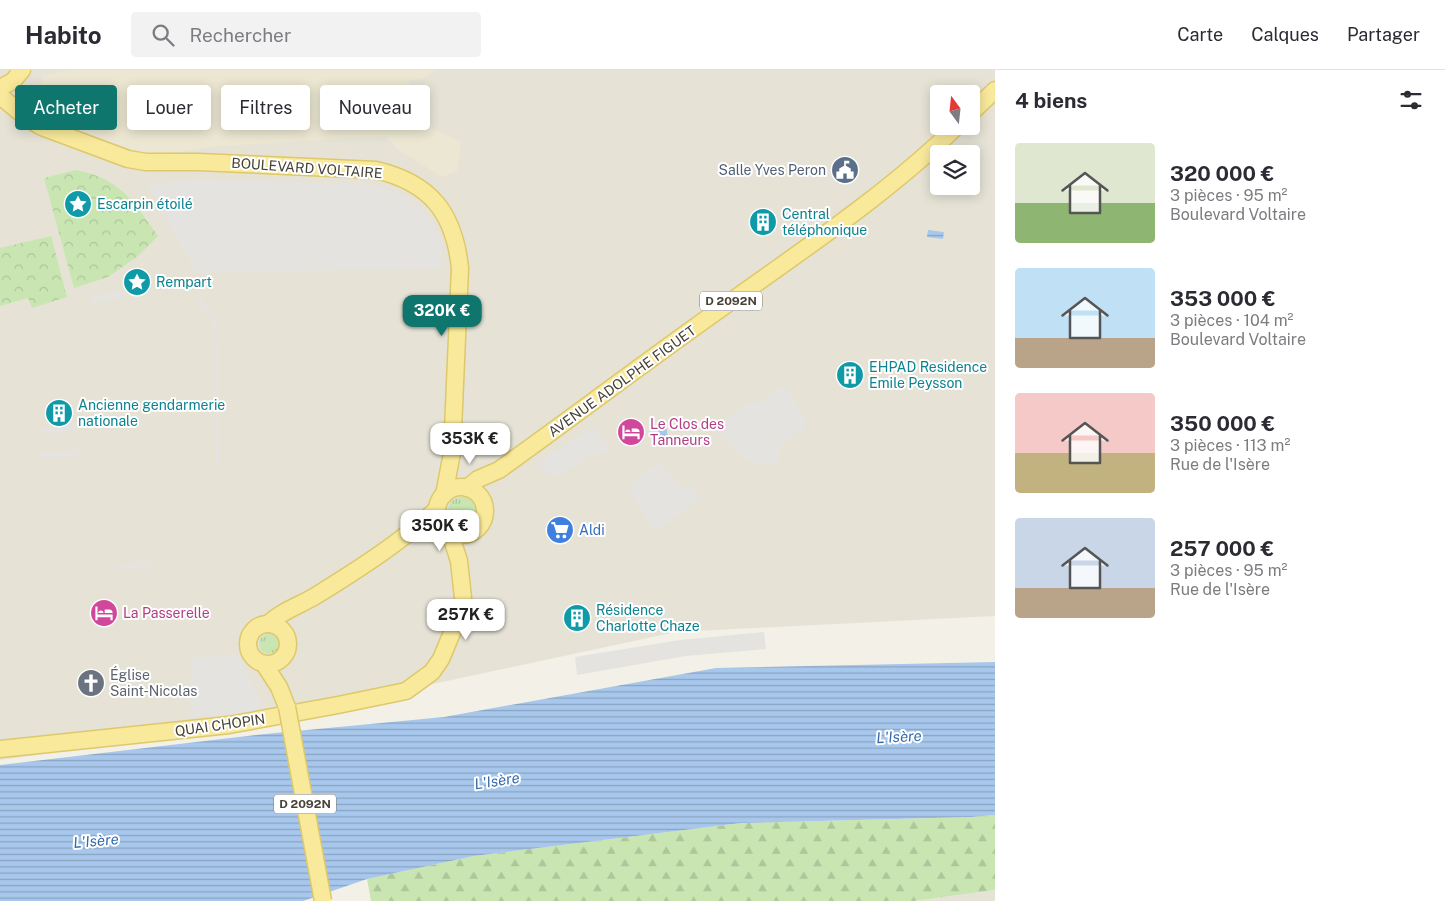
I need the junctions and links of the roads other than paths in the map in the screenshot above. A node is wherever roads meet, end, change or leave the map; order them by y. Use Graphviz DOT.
graph roads {
  1 [pos="12,80"];
  2 [pos="995,90"];
  3 [pos="0,96"];
  4 [pos="980,104"];
  5 [pos="15,108"];
  6 [pos="50,130"];
  7 [pos="948,135"];
  8 [pos="452,453"];
  9 [pos="500,470"];
  10 [pos="464,487"];
  11 [pos="482,498"];
  12 [pos="440,502"];
  13 [pos="447,531"];
  14 [pos="410,534"];
  15 [pos="469,535"];
  16 [pos="459,561"];
  17 [pos="305,602"];
  18 [pos="268,624"];
  19 [pos="284,633"];
  20 [pos="282,658"];
  21 [pos="264,664"];
  22 [pos="287,707"];
  23 [pos="0,749"];
  24 [pos="323,901"];
  1 -- 5 [label="main road"];
  2 -- 4 [label="main road"];
  3 -- 5 [label="main road, BOULEVARD VOLTAIRE"];
  6 -- 8 [label="main road, BOULEVARD VOLTAIRE"];
  7 -- 9 [label="main road, AVENUE ADOLPHE FIGUET / D 2092N"];
  8 -- 10 [label="main road, BOULEVARD VOLTAIRE"];
  8 -- 12 [label="main road, BOULEVARD VOLTAIRE"];
  9 -- 10 [label="main road, AVENUE ADOLPHE FIGUET / D 2092N"];
  9 -- 11 [label="main road, AVENUE ADOLPHE FIGUET / D 2092N"];
  10 -- 11 [label="main road"];
  10 -- 12 [label="main road"];
  11 -- 15 [label="main road"];
  12 -- 13 [label="main road"];
  12 -- 14 [label="main road"];
  13 -- 14 [label="main road"];
  13 -- 15 [label="main road"];
  13 -- 16 [label="main road"];
  14 -- 17 [label="main road"];
  15 -- 16 [label="main road"];
  16 -- 23 [label="main road, QUAI CHOPIN"];
  17 -- 18 [label="main road"];
  17 -- 19 [label="main road"];
  18 -- 19 [label="main road"];
  18 -- 21 [label="main road"];
  19 -- 20 [label="main road"];
  20 -- 21 [label="main road"];
  20 -- 22 [label="main road, D 2092N"];
  21 -- 22 [label="main road, D 2092N"];
  22 -- 24 [label="main road, D 2092N, bridge"];
}
